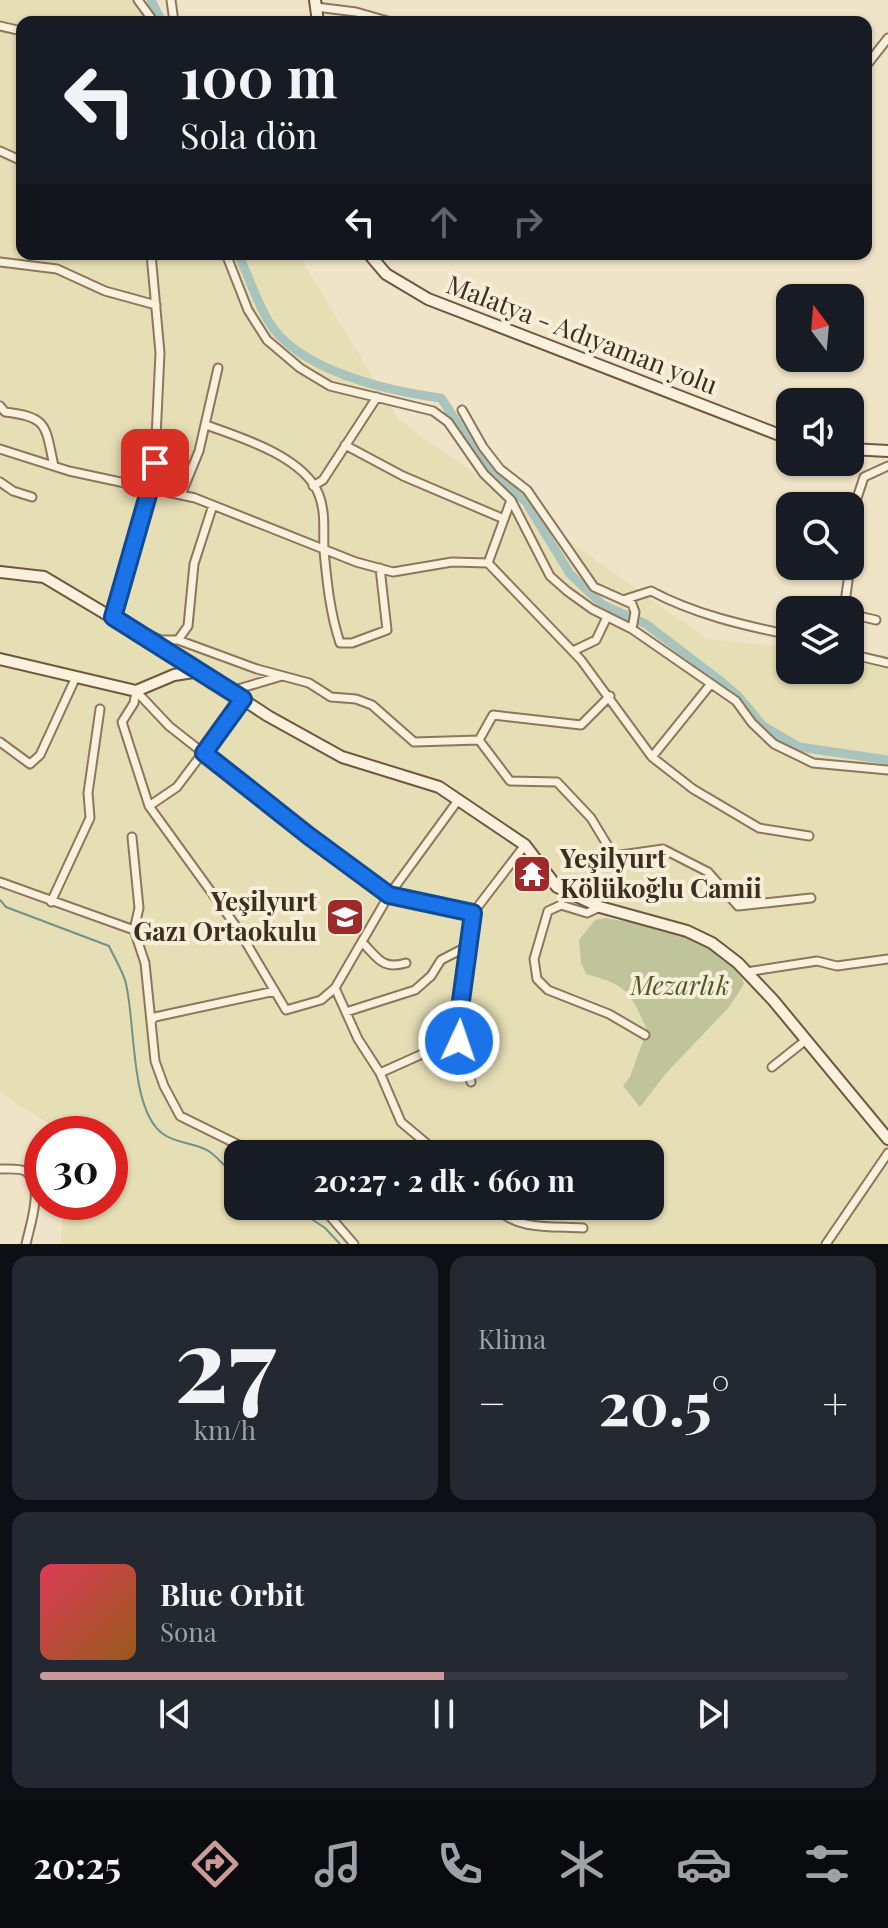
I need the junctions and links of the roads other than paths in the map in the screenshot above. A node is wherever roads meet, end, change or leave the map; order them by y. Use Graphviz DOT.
graph roads {
  1 [pos="316,3"];
  2 [pos="370,16"];
  3 [pos="888,38"];
  4 [pos="872,58"];
  5 [pos="152,260"];
  6 [pos="228,260"];
  7 [pos="374,260"];
  8 [pos="0,262"];
  9 [pos="156,305"];
  10 [pos="218,368"];
  11 [pos="377,397"];
  12 [pos="0,406"];
  13 [pos="462,410"];
  14 [pos="206,425"];
  15 [pos="776,434"];
  16 [pos="345,445"];
  17 [pos="0,449"];
  18 [pos="864,450"];
  19 [pos="888,451"];
  20 [pos="54,466"];
  21 [pos="888,466"];
  22 [pos="0,482"];
  23 [pos="313,486"];
  24 [pos="150,488"];
  25 [pos="859,492"];
  26 [pos="181,495"];
  27 [pos="32,497"];
  28 [pos="511,500"];
  29 [pos="213,505"];
  30 [pos="504,519"];
  31 [pos="324,549"];
  32 [pos="488,563"];
  33 [pos="380,568"];
  34 [pos="0,572"];
  35 [pos="623,600"];
  36 [pos="113,617"];
  37 [pos="607,617"];
  38 [pos="864,617"];
  39 [pos="876,620"];
  40 [pos="128,626"];
  41 [pos="632,626"];
  42 [pos="776,632"];
  43 [pos="178,640"];
  44 [pos="573,651"];
  45 [pos="864,657"];
  46 [pos="0,659"];
  47 [pos="888,663"];
  48 [pos="200,671"];
  49 [pos="266,671"];
  50 [pos="284,675"];
  51 [pos="76,677"];
  52 [pos="258,685"];
  53 [pos="710,685"];
  54 [pos="136,691"];
  55 [pos="231,691"];
  56 [pos="610,696"];
  57 [pos="243,699"];
  58 [pos="100,709"];
  59 [pos="479,740"];
  60 [pos="0,742"];
  61 [pos="204,753"];
  62 [pos="652,757"];
  63 [pos="888,770"];
  64 [pos="459,799"];
  65 [pos="149,806"];
  66 [pos="809,836"];
  67 [pos="132,837"];
  68 [pos="525,845"];
  69 [pos="0,882"];
  70 [pos="389,895"];
  71 [pos="811,898"];
  72 [pos="51,902"];
  73 [pos="600,907"];
  74 [pos="473,913"];
  75 [pos="134,930"];
  76 [pos="362,942"];
  77 [pos="468,946"];
  78 [pos="888,959"];
  79 [pos="406,963"];
  80 [pos="746,972"];
  81 [pos="335,988"];
  82 [pos="275,991"];
  83 [pos="346,1012"];
  84 [pos="151,1021"];
  85 [pos="645,1035"];
  86 [pos="806,1040"];
  87 [pos="459,1041"];
  88 [pos="772,1067"];
  89 [pos="380,1073"];
  90 [pos="471,1082"];
  91 [pos="888,1139"];
  92 [pos="229,1140"];
  93 [pos="422,1140"];
  94 [pos="888,1153"];
  95 [pos="0,1169"];
  96 [pos="333,1220"];
  97 [pos="509,1220"];
  98 [pos="583,1228"];
  99 [pos="26,1244"];
  100 [pos="354,1244"];
  101 [pos="826,1244"];
  1 -- 2 [label="street"];
  3 -- 4 [label="street"];
  5 -- 9 [label="street"];
  6 -- 11 [label="street"];
  7 -- 15 [label="main road, Malatya - Adıyaman yolu"];
  8 -- 9 [label="street"];
  9 -- 24 [label="street"];
  10 -- 14 [label="street"];
  11 -- 16 [label="street"];
  11 -- 28 [label="street"];
  12 -- 20 [label="street"];
  13 -- 35 [label="street"];
  14 -- 23 [label="street"];
  14 -- 26 [label="street"];
  16 -- 23 [label="street"];
  16 -- 30 [label="street"];
  17 -- 20 [label="street"];
  18 -- 19 [label="main road"];
  20 -- 24 [label="street"];
  21 -- 25 [label="street"];
  22 -- 27 [label="street"];
  23 -- 31 [label="street"];
  24 -- 26 [label="street"];
  24 -- 36 [label="street"];
  26 -- 29 [label="street"];
  28 -- 30 [label="street"];
  28 -- 37 [label="street"];
  29 -- 31 [label="street"];
  29 -- 43 [label="street"];
  30 -- 32 [label="street"];
  31 -- 33 [label="street"];
  31 -- 33 [label="street"];
  32 -- 33 [label="street"];
  32 -- 44 [label="street"];
  34 -- 36 [label="main road"];
  35 -- 41 [label="street"];
  35 -- 42 [label="street"];
  36 -- 40 [label="main road"];
  37 -- 41 [label="street"];
  37 -- 44 [label="street"];
  38 -- 39 [label="street"];
  40 -- 43 [label="street"];
  40 -- 48 [label="main road"];
  41 -- 53 [label="street"];
  43 -- 49 [label="street"];
  44 -- 56 [label="street"];
  45 -- 47 [label="street"];
  46 -- 51 [label="main road"];
  48 -- 54 [label="main road"];
  48 -- 55 [label="main road"];
  49 -- 50 [label="street"];
  49 -- 52 [label="street"];
  50 -- 52 [label="street"];
  50 -- 59 [label="street"];
  51 -- 54 [label="main road"];
  51 -- 60 [label="street"];
  52 -- 55 [label="street"];
  53 -- 62 [label="street"];
  53 -- 63 [label="street"];
  54 -- 61 [label="street"];
  54 -- 65 [label="street"];
  55 -- 57 [label="main road"];
  56 -- 59 [label="street"];
  56 -- 62 [label="street"];
  57 -- 61 [label="street"];
  57 -- 64 [label="main road"];
  58 -- 72 [label="street"];
  59 -- 71 [label="street"];
  61 -- 65 [label="street"];
  61 -- 70 [label="street"];
  62 -- 66 [label="street"];
  64 -- 68 [label="main road"];
  64 -- 70 [label="street"];
  65 -- 82 [label="street"];
  67 -- 75 [label="street"];
  68 -- 73 [label="main road"];
  68 -- 74 [label="street"];
  69 -- 72 [label="street"];
  70 -- 74 [label="street"];
  70 -- 76 [label="street"];
  72 -- 75 [label="street"];
  73 -- 80 [label="main road"];
  73 -- 85 [label="street"];
  74 -- 77 [label="street"];
  75 -- 84 [label="street"];
  76 -- 79 [label="street"];
  76 -- 81 [label="street"];
  77 -- 83 [label="street"];
  77 -- 87 [label="street"];
  78 -- 80 [label="street"];
  80 -- 86 [label="main road"];
  81 -- 82 [label="street"];
  81 -- 83 [label="street"];
  82 -- 84 [label="street"];
  83 -- 89 [label="street"];
  84 -- 92 [label="street"];
  86 -- 88 [label="street"];
  86 -- 91 [label="main road"];
  87 -- 89 [label="street"];
  87 -- 90 [label="street"];
  89 -- 93 [label="street"];
  94 -- 101 [label="street"];
  95 -- 99 [label="street"];
  96 -- 100 [label="street"];
  97 -- 98 [label="street"];
}
